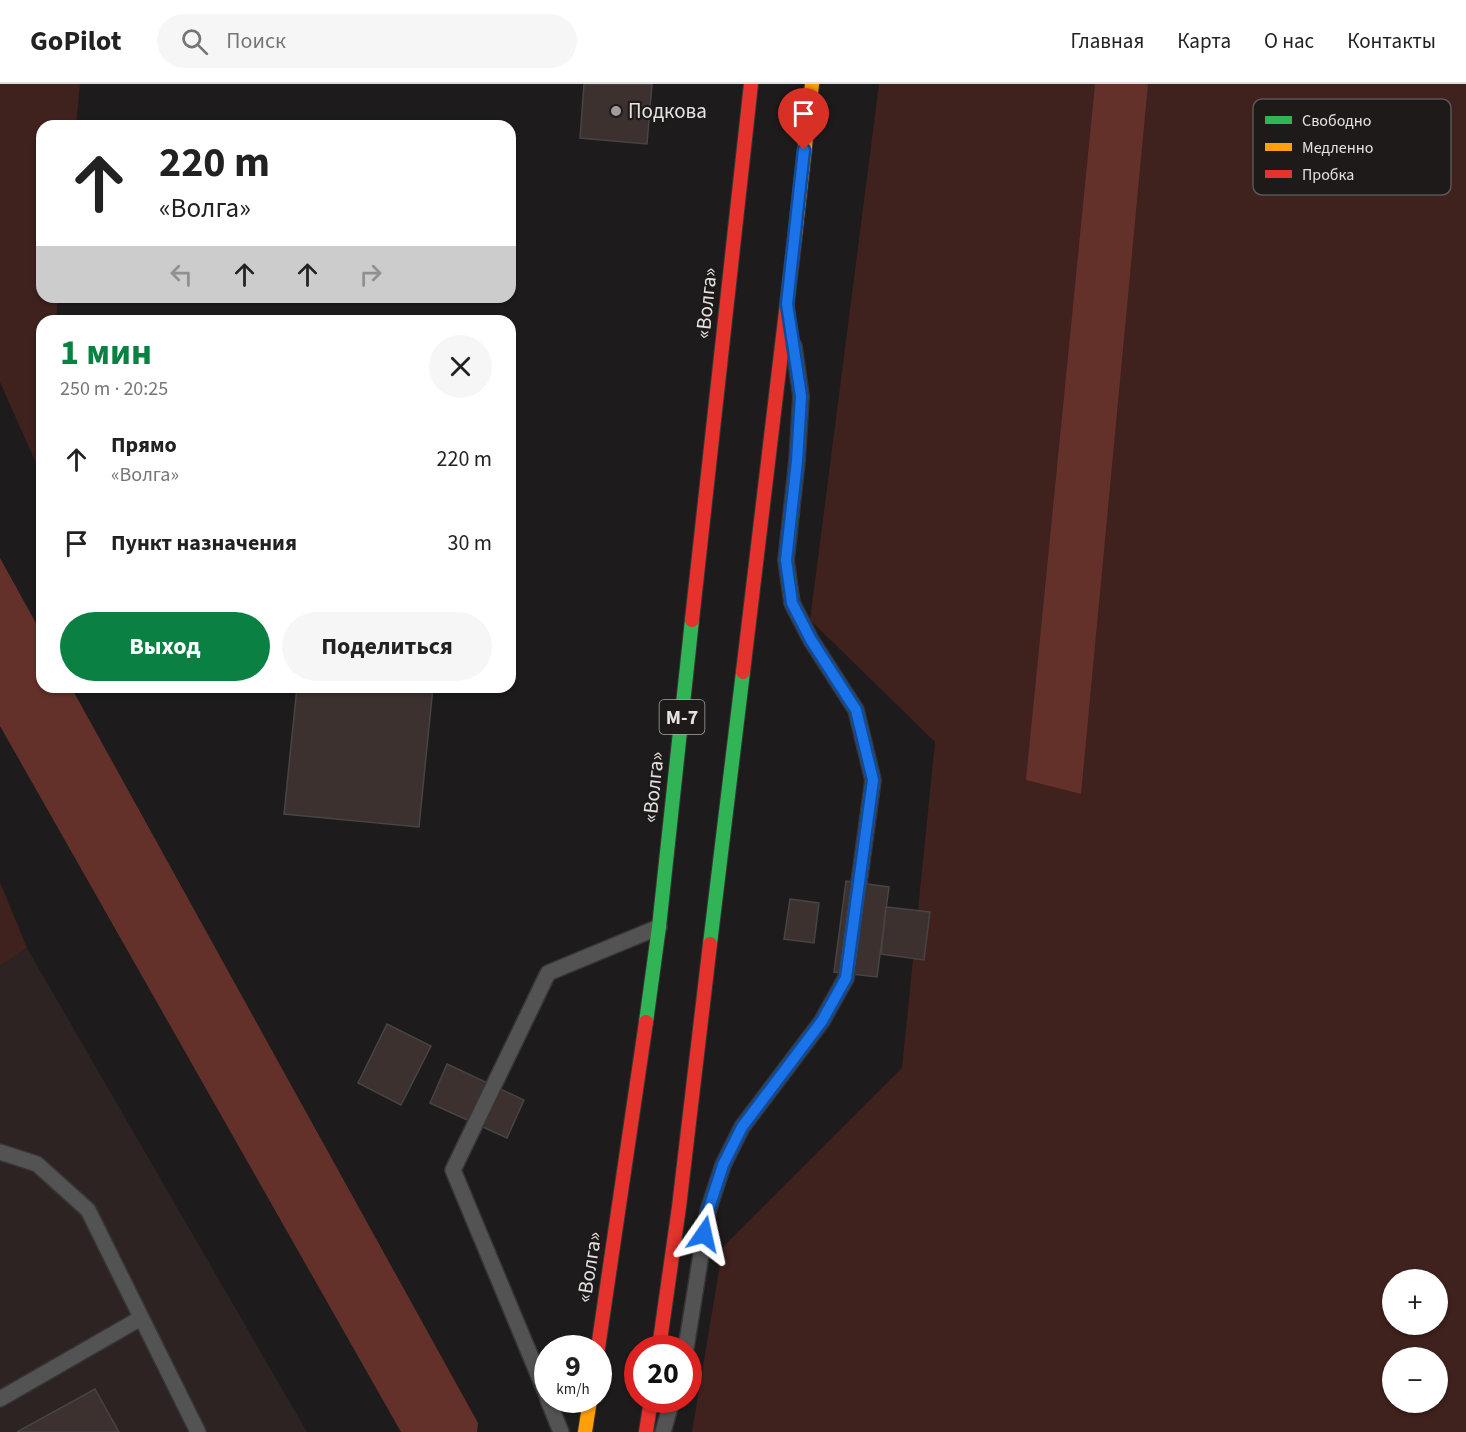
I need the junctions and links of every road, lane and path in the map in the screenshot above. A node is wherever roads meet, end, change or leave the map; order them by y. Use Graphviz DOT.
graph roads {
  1 [pos="751,84"];
  2 [pos="812,84"];
  3 [pos="787,304"];
  4 [pos="659,927"];
  5 [pos="0,1152"];
  6 [pos="141,1318"];
  7 [pos="600,1335"];
  8 [pos="661,1335"];
  9 [pos="688,1335"];
  10 [pos="534,1365"];
  11 [pos="0,1399"];
  12 [pos="554,1413"];
  13 [pos="588,1413"];
  14 [pos="649,1413"];
  15 [pos="668,1413"];
  16 [pos="198,1432"];
  17 [pos="561,1432"];
  18 [pos="585,1432"];
  19 [pos="646,1432"];
  20 [pos="663,1432"];
  1 -- 4 [label="highway, «Волга» / М-7"];
  2 -- 3 [label="highway, М-7"];
  3 -- 8 [label="highway, М-7"];
  3 -- 9 [label="lane"];
  4 -- 7 [label="highway, «Волга» / М-7"];
  4 -- 10 [label="lane"];
  5 -- 6 [label="lane"];
  6 -- 11 [label="lane"];
  6 -- 16 [label="lane"];
  12 -- 17 [label="lane"];
  13 -- 18 [label="highway"];
  14 -- 19 [label="highway"];
  15 -- 20 [label="lane"];
}
